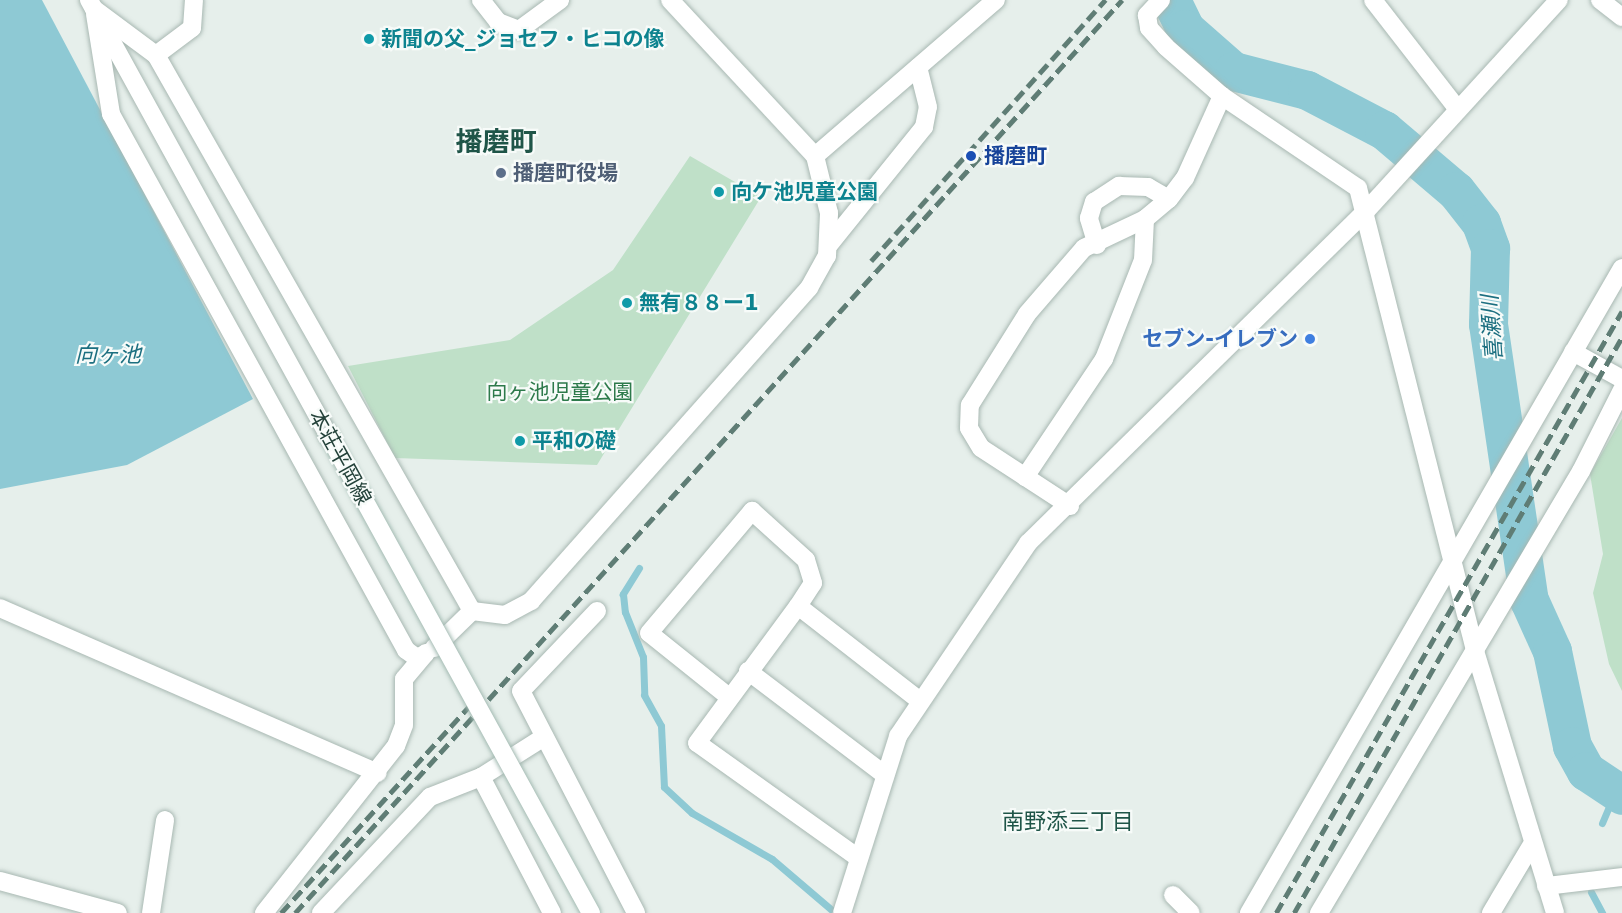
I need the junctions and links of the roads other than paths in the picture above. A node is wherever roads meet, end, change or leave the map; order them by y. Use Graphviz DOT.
graph roads {
  1 [pos="194,0"];
  2 [pos="481,0"];
  3 [pos="560,0"];
  4 [pos="670,0"];
  5 [pos="996,0"];
  6 [pos="1161,0"];
  7 [pos="1373,0"];
  8 [pos="1559,0"];
  9 [pos="1600,0"];
  10 [pos="92,5"];
  11 [pos="1622,17"];
  12 [pos="156,55"];
  13 [pos="918,67"];
  14 [pos="1222,96"];
  15 [pos="1456,107"];
  16 [pos="815,156"];
  17 [pos="1169,199"];
  18 [pos="859,210"];
  19 [pos="1366,211"];
  20 [pos="829,213"];
  21 [pos="1145,219"];
  22 [pos="1097,245"];
  23 [pos="828,246"];
  24 [pos="1622,268"];
  25 [pos="1573,352"];
  26 [pos="1622,379"];
  27 [pos="1622,390"];
  28 [pos="1025,477"];
  29 [pos="1070,506"];
  30 [pos="1452,559"];
  31 [pos="798,606"];
  32 [pos="0,608"];
  33 [pos="472,611"];
  34 [pos="597,611"];
  35 [pos="394,625"];
  36 [pos="430,651"];
  37 [pos="1474,651"];
  38 [pos="748,672"];
  39 [pos="729,697"];
  40 [pos="920,701"];
  41 [pos="404,705"];
  42 [pos="544,737"];
  43 [pos="378,773"];
  44 [pos="885,775"];
  45 [pos="481,777"];
  46 [pos="165,820"];
  47 [pos="1531,846"];
  48 [pos="857,857"];
  49 [pos="1622,877"];
  50 [pos="1,884"];
  51 [pos="1546,886"];
  52 [pos="1173,895"];
  53 [pos="118,913"];
  54 [pos="151,913"];
  55 [pos="264,913"];
  56 [pos="321,913"];
  57 [pos="552,913"];
  58 [pos="591,913"];
  59 [pos="636,913"];
  60 [pos="842,913"];
  61 [pos="1191,913"];
  62 [pos="1249,913"];
  63 [pos="1319,913"];
  64 [pos="1491,913"];
  65 [pos="1555,913"];
  1 -- 12 [label="street"];
  2 -- 3 [label="street"];
  4 -- 16 [label="street"];
  5 -- 13 [label="street"];
  6 -- 14 [label="street"];
  7 -- 15 [label="street"];
  8 -- 15 [label="street"];
  9 -- 11 [label="street"];
  10 -- 12 [label="street"];
  10 -- 35 [label="street"];
  10 -- 58 [label="street, 本荘平岡線, bridge"];
  12 -- 33 [label="street"];
  13 -- 16 [label="street"];
  13 -- 18 [label="street"];
  14 -- 17 [label="street"];
  14 -- 19 [label="street"];
  15 -- 19 [label="street"];
  16 -- 20 [label="street"];
  17 -- 21 [label="street"];
  17 -- 22 [label="street"];
  18 -- 20 [label="street"];
  18 -- 23 [label="street"];
  19 -- 29 [label="street"];
  19 -- 30 [label="street"];
  20 -- 23 [label="street"];
  21 -- 22 [label="street"];
  21 -- 28 [label="street"];
  22 -- 28 [label="street"];
  23 -- 33 [label="street"];
  24 -- 25 [label="street"];
  25 -- 26 [label="street"];
  25 -- 30 [label="street"];
  27 -- 37 [label="street"];
  28 -- 29 [label="street"];
  29 -- 40 [label="street"];
  30 -- 37 [label="street"];
  30 -- 62 [label="street"];
  31 -- 38 [label="street"];
  31 -- 39 [label="street"];
  31 -- 40 [label="street"];
  32 -- 43 [label="street"];
  33 -- 36 [label="street"];
  34 -- 42 [label="street"];
  35 -- 36 [label="street"];
  35 -- 41 [label="street"];
  36 -- 41 [label="street"];
  37 -- 47 [label="street"];
  37 -- 63 [label="street"];
  38 -- 39 [label="street"];
  38 -- 44 [label="street"];
  39 -- 48 [label="street"];
  40 -- 44 [label="street"];
  41 -- 43 [label="street"];
  42 -- 45 [label="street"];
  42 -- 59 [label="street"];
  43 -- 55 [label="street"];
  44 -- 48 [label="street"];
  45 -- 56 [label="street"];
  45 -- 57 [label="street"];
  46 -- 54 [label="street"];
  47 -- 51 [label="street"];
  47 -- 64 [label="street"];
  48 -- 60 [label="street"];
  49 -- 51 [label="street"];
  50 -- 53 [label="street"];
  51 -- 65 [label="street"];
  52 -- 61 [label="street"];
}
